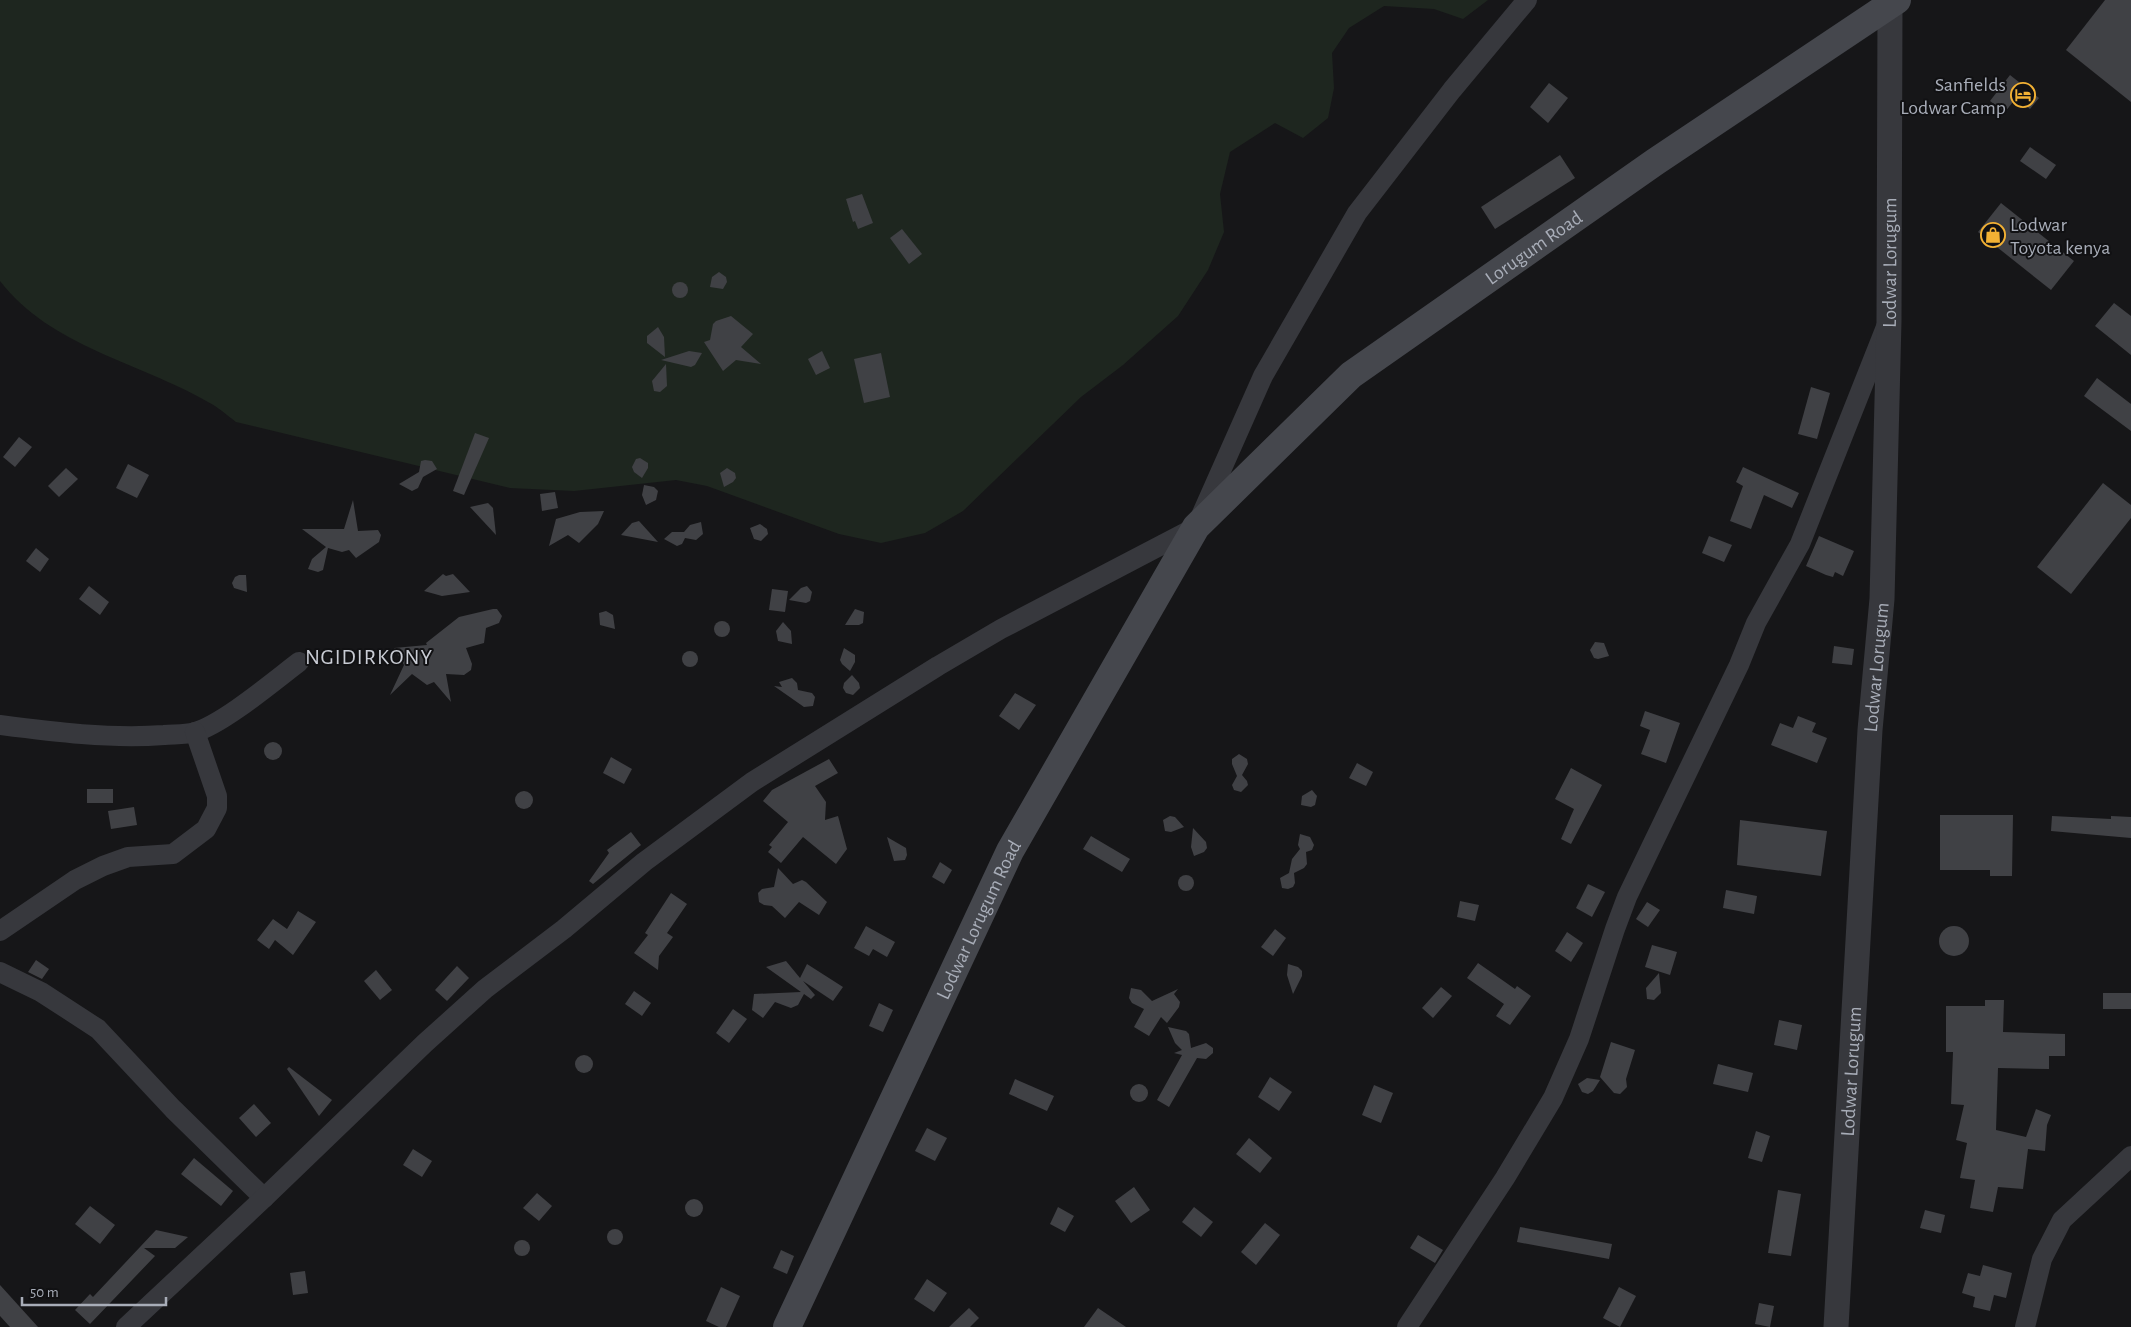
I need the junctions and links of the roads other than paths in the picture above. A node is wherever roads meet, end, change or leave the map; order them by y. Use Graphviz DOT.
graph roads {
  1 [pos="1527,0"];
  2 [pos="1894,3"];
  3 [pos="1889,321"];
  4 [pos="1196,527"];
  5 [pos="299,662"];
  6 [pos="0,725"];
  7 [pos="195,732"];
  8 [pos="0,931"];
  9 [pos="0,972"];
  10 [pos="2131,1156"];
  11 [pos="264,1198"];
  12 [pos="126,1327"];
  13 [pos="786,1327"];
  14 [pos="1407,1327"];
  15 [pos="1836,1327"];
  16 [pos="2025,1327"];
  1 -- 4 [label="street"];
  2 -- 3 [label="street, Lodwar Lorugum"];
  2 -- 4 [label="main road, Lorugum Road"];
  3 -- 14 [label="street"];
  3 -- 15 [label="street, Lodwar Lorugum"];
  4 -- 11 [label="street"];
  4 -- 13 [label="main road, Lodwar Lorugum Road"];
  5 -- 7 [label="street"];
  6 -- 7 [label="street"];
  7 -- 8 [label="street"];
  9 -- 11 [label="street"];
  10 -- 16 [label="street"];
  11 -- 12 [label="street"];
}
